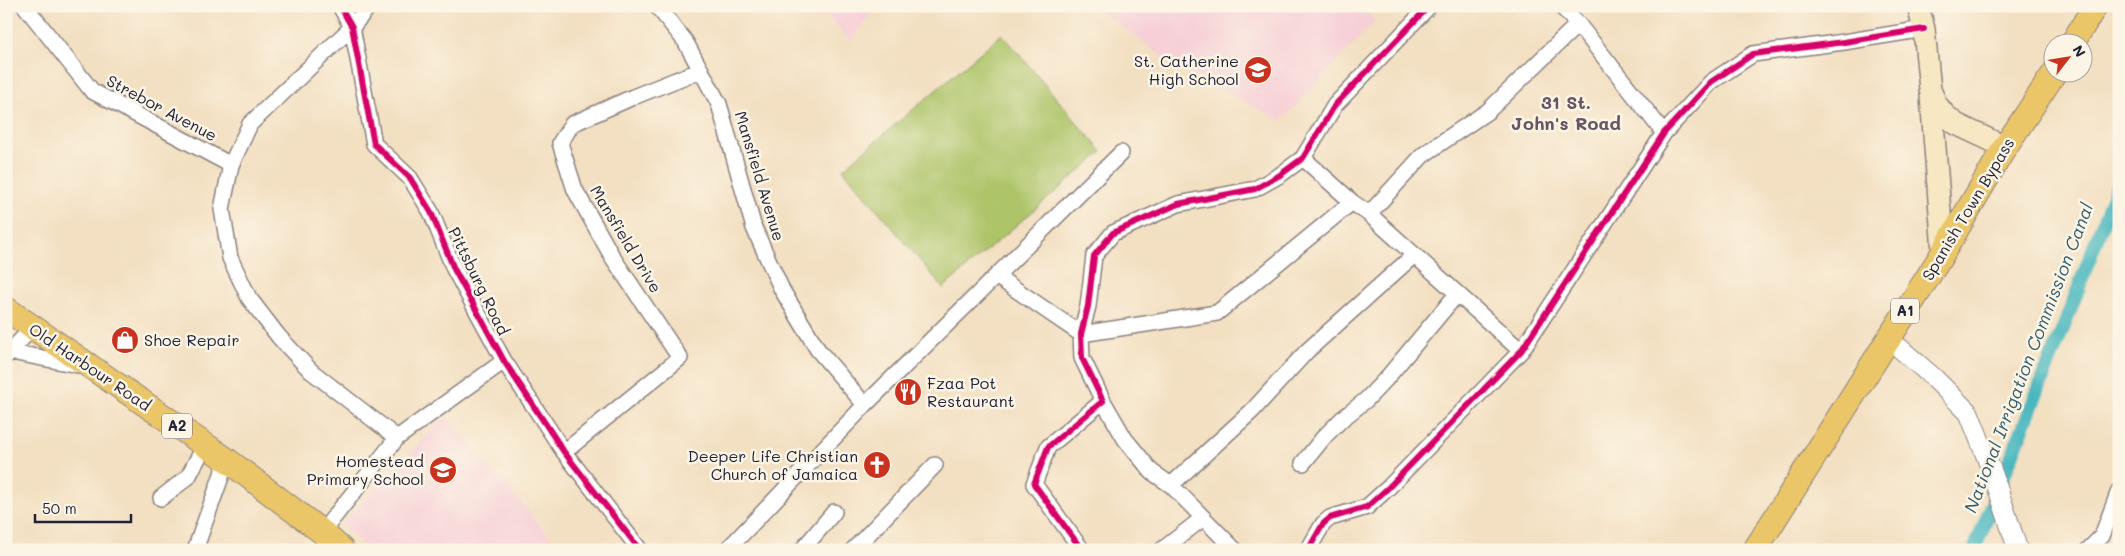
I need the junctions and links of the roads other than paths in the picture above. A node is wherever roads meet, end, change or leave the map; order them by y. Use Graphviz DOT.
graph roads {
  1 [pos="25,6"];
  2 [pos="340,6"];
  3 [pos="368,6"];
  4 [pos="657,6"];
  5 [pos="1429,6"];
  6 [pos="1561,6"];
  7 [pos="1918,6"];
  8 [pos="2095,6"];
  9 [pos="1578,24"];
  10 [pos="352,27"];
  11 [pos="1924,29"];
  12 [pos="2079,32"];
  13 [pos="701,70"];
  14 [pos="2048,82"];
  15 [pos="1930,90"];
  16 [pos="1664,133"];
  17 [pos="2005,147"];
  18 [pos="1121,153"];
  19 [pos="1303,158"];
  20 [pos="231,165"];
  21 [pos="1352,202"];
  22 [pos="1369,214"];
  23 [pos="1943,251"];
  24 [pos="1413,256"];
  25 [pos="996,276"];
  26 [pos="1457,294"];
  27 [pos="6,309"];
  28 [pos="32,328"];
  29 [pos="1081,334"];
  30 [pos="1888,338"];
  31 [pos="1521,351"];
  32 [pos="8,353"];
  33 [pos="504,361"];
  34 [pos="91,368"];
  35 [pos="1103,401"];
  36 [pos="865,405"];
  37 [pos="397,438"];
  38 [pos="205,445"];
  39 [pos="564,452"];
  40 [pos="227,460"];
  41 [pos="1303,463"];
  42 [pos="935,464"];
  43 [pos="1171,485"];
  44 [pos="2119,491"];
  45 [pos="161,498"];
  46 [pos="834,512"];
  47 [pos="1202,518"];
  48 [pos="322,532"];
  49 [pos="2106,543"];
  50 [pos="195,550"];
  51 [pos="342,550"];
  52 [pos="640,550"];
  53 [pos="727,550"];
  54 [pos="802,550"];
  55 [pos="853,550"];
  56 [pos="1082,550"];
  57 [pos="1162,550"];
  58 [pos="1235,550"];
  59 [pos="1308,550"];
  60 [pos="1755,550"];
  61 [pos="2018,550"];
  62 [pos="2088,550"];
  1 -- 20 [label="street, Strebor Avenue"];
  2 -- 10 [label="street, Pittsburg Road"];
  3 -- 10 [label="street"];
  4 -- 13 [label="street, Mansfield Avenue"];
  5 -- 19 [label="street"];
  6 -- 9 [label="street"];
  7 -- 11 [label="main road"];
  8 -- 12 [label="main road"];
  9 -- 16 [label="street"];
  9 -- 22 [label="street"];
  10 -- 20 [label="street"];
  10 -- 33 [label="street, Pittsburg Road"];
  11 -- 15 [label="main road"];
  11 -- 16 [label="street"];
  13 -- 36 [label="street, Mansfield Avenue"];
  13 -- 39 [label="street, Mansfield Drive"];
  14 -- 17 [label="main road, Spanish Town Bypass / A1"];
  15 -- 17 [label="main road"];
  15 -- 23 [label="main road"];
  16 -- 31 [label="street"];
  17 -- 23 [label="main road, Spanish Town Bypass / A1"];
  18 -- 25 [label="street"];
  19 -- 21 [label="street"];
  19 -- 29 [label="street"];
  20 -- 37 [label="street"];
  21 -- 22 [label="street"];
  21 -- 29 [label="street"];
  22 -- 24 [label="street"];
  23 -- 30 [label="main road, Spanish Town Bypass / A1"];
  24 -- 26 [label="street"];
  24 -- 43 [label="street"];
  25 -- 29 [label="street"];
  25 -- 36 [label="street"];
  26 -- 31 [label="street"];
  26 -- 41 [label="street"];
  27 -- 28 [label="main road, Old Harbour Road / A2"];
  28 -- 32 [label="street"];
  28 -- 34 [label="main road, Old Harbour Road / A2"];
  29 -- 35 [label="street"];
  30 -- 60 [label="main road, Spanish Town Bypass / A1"];
  30 -- 61 [label="street"];
  31 -- 59 [label="street"];
  32 -- 34 [label="street"];
  33 -- 37 [label="street"];
  33 -- 39 [label="street, Pittsburg Road"];
  34 -- 38 [label="main road, Old Harbour Road / A2"];
  35 -- 43 [label="street"];
  35 -- 56 [label="street"];
  36 -- 53 [label="street"];
  37 -- 48 [label="street"];
  38 -- 40 [label="main road, Old Harbour Road / A2"];
  38 -- 45 [label="street"];
  39 -- 52 [label="street, Pittsburg Road"];
  40 -- 48 [label="main road, Old Harbour Road / A2"];
  40 -- 50 [label="street"];
  42 -- 55 [label="street"];
  43 -- 47 [label="street"];
  44 -- 49 [label="street"];
  46 -- 54 [label="street"];
  47 -- 57 [label="street"];
  47 -- 58 [label="street"];
  48 -- 51 [label="main road, Old Harbour Road / A2"];
  49 -- 62 [label="street"];
}
